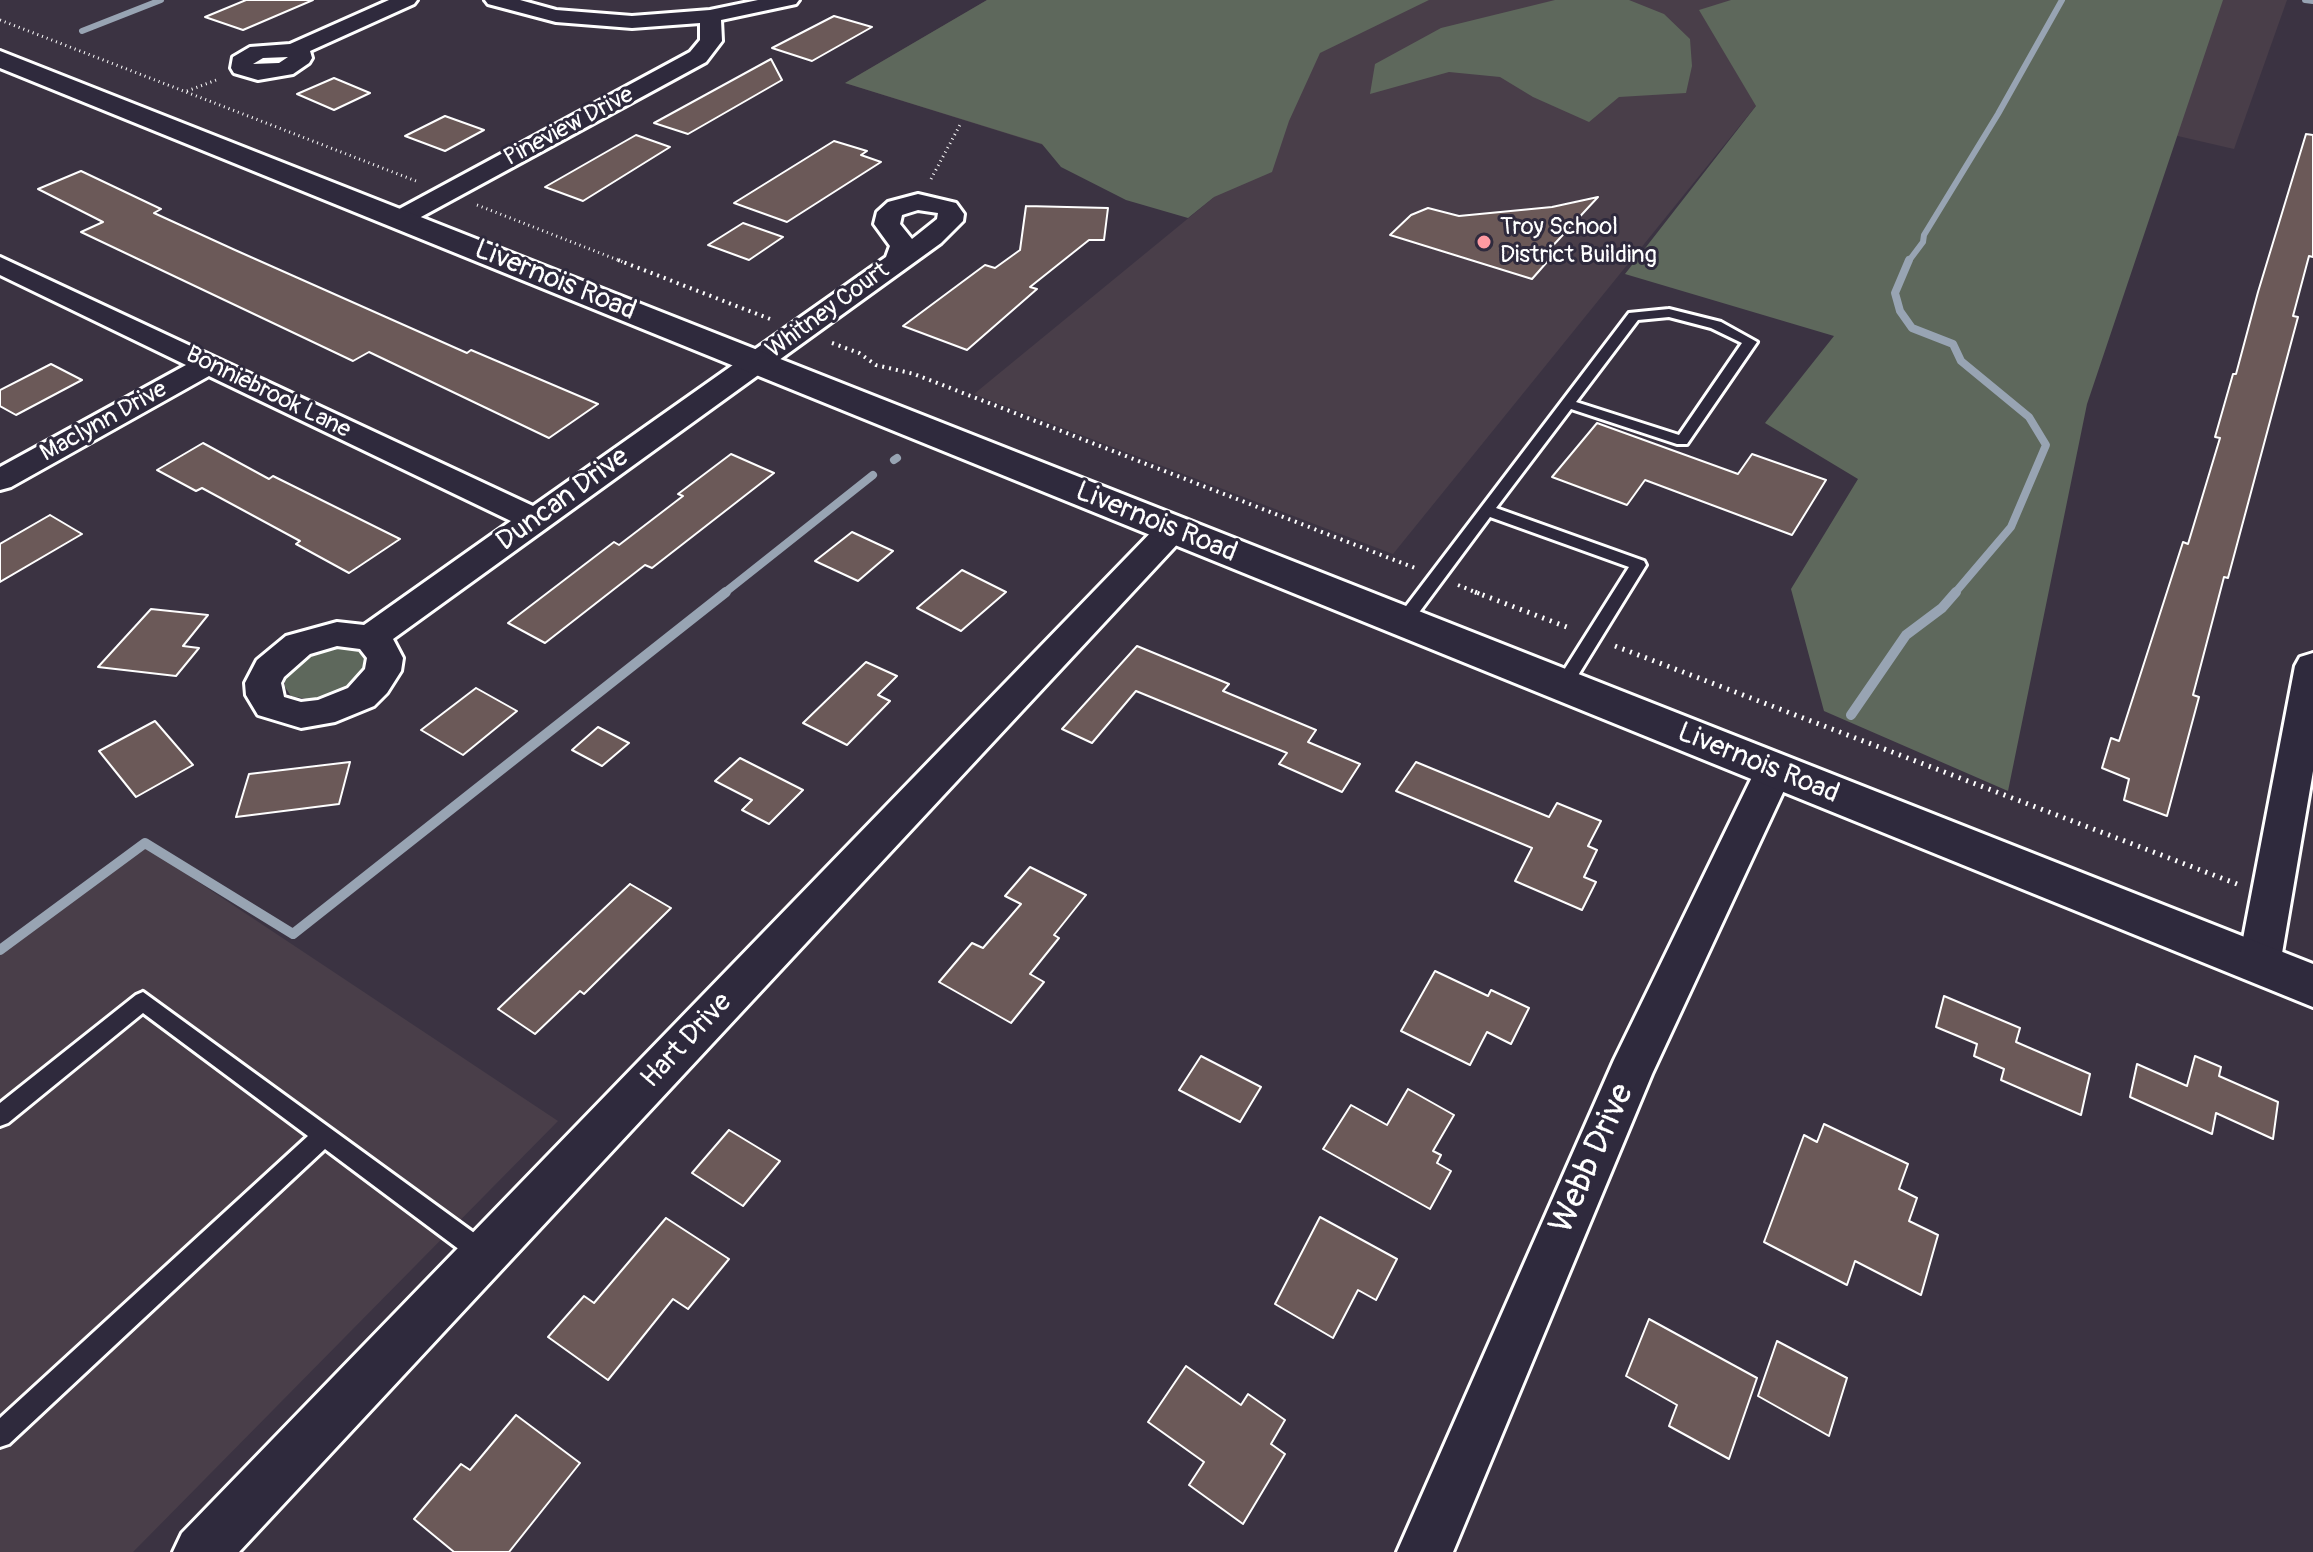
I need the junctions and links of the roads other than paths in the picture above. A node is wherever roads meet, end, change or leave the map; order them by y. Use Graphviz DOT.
graph roads {
  1 [pos="407,0"];
  2 [pos="495,0"];
  3 [pos="789,0"];
  4 [pos="710,16"];
  5 [pos="294,50"];
  6 [pos="0,59"];
  7 [pos="399,219"];
  8 [pos="899,259"];
  9 [pos="0,265"];
  10 [pos="756,363"];
  11 [pos="209,364"];
  12 [pos="1569,404"];
  13 [pos="0,480"];
  14 [pos="1487,510"];
  15 [pos="535,520"];
  16 [pos="1172,530"];
  17 [pos="1403,622"];
  18 [pos="370,638"];
  19 [pos="2313,666"];
  20 [pos="1563,686"];
  21 [pos="1774,771"];
  22 [pos="2259,965"];
  23 [pos="2313,986"];
  24 [pos="0,1116"];
  25 [pos="324,1135"];
  26 [pos="484,1254"];
  27 [pos="0,1435"];
  28 [pos="201,1552"];
  29 [pos="1425,1552"];
  1 -- 5 [label="street"];
  2 -- 4 [label="street"];
  3 -- 4 [label="street"];
  4 -- 7 [label="street, Pineview Drive"];
  6 -- 7 [label="main road, Livernois Road"];
  7 -- 10 [label="main road, Livernois Road"];
  8 -- 10 [label="street, Whitney Court"];
  9 -- 11 [label="street, Bonniebrook Lane"];
  10 -- 15 [label="street, Duncan Drive"];
  10 -- 16 [label="main road, Livernois Road"];
  11 -- 13 [label="street, Maclynn Drive"];
  11 -- 15 [label="street, Bonniebrook Lane"];
  12 -- 12 [label="lane"];
  12 -- 14 [label="lane"];
  14 -- 17 [label="lane"];
  14 -- 20 [label="lane"];
  15 -- 18 [label="street, Duncan Drive"];
  16 -- 17 [label="main road, Livernois Road"];
  16 -- 26 [label="street, Hart Drive"];
  17 -- 20 [label="main road, Livernois Road"];
  19 -- 22 [label="street"];
  20 -- 21 [label="main road, Livernois Road"];
  21 -- 22 [label="main road, Livernois Road"];
  21 -- 29 [label="street, Webb Drive"];
  22 -- 23 [label="main road, Livernois Road"];
  24 -- 25 [label="lane"];
  25 -- 26 [label="lane"];
  25 -- 27 [label="lane"];
  26 -- 28 [label="street, Hart Drive"];
}
